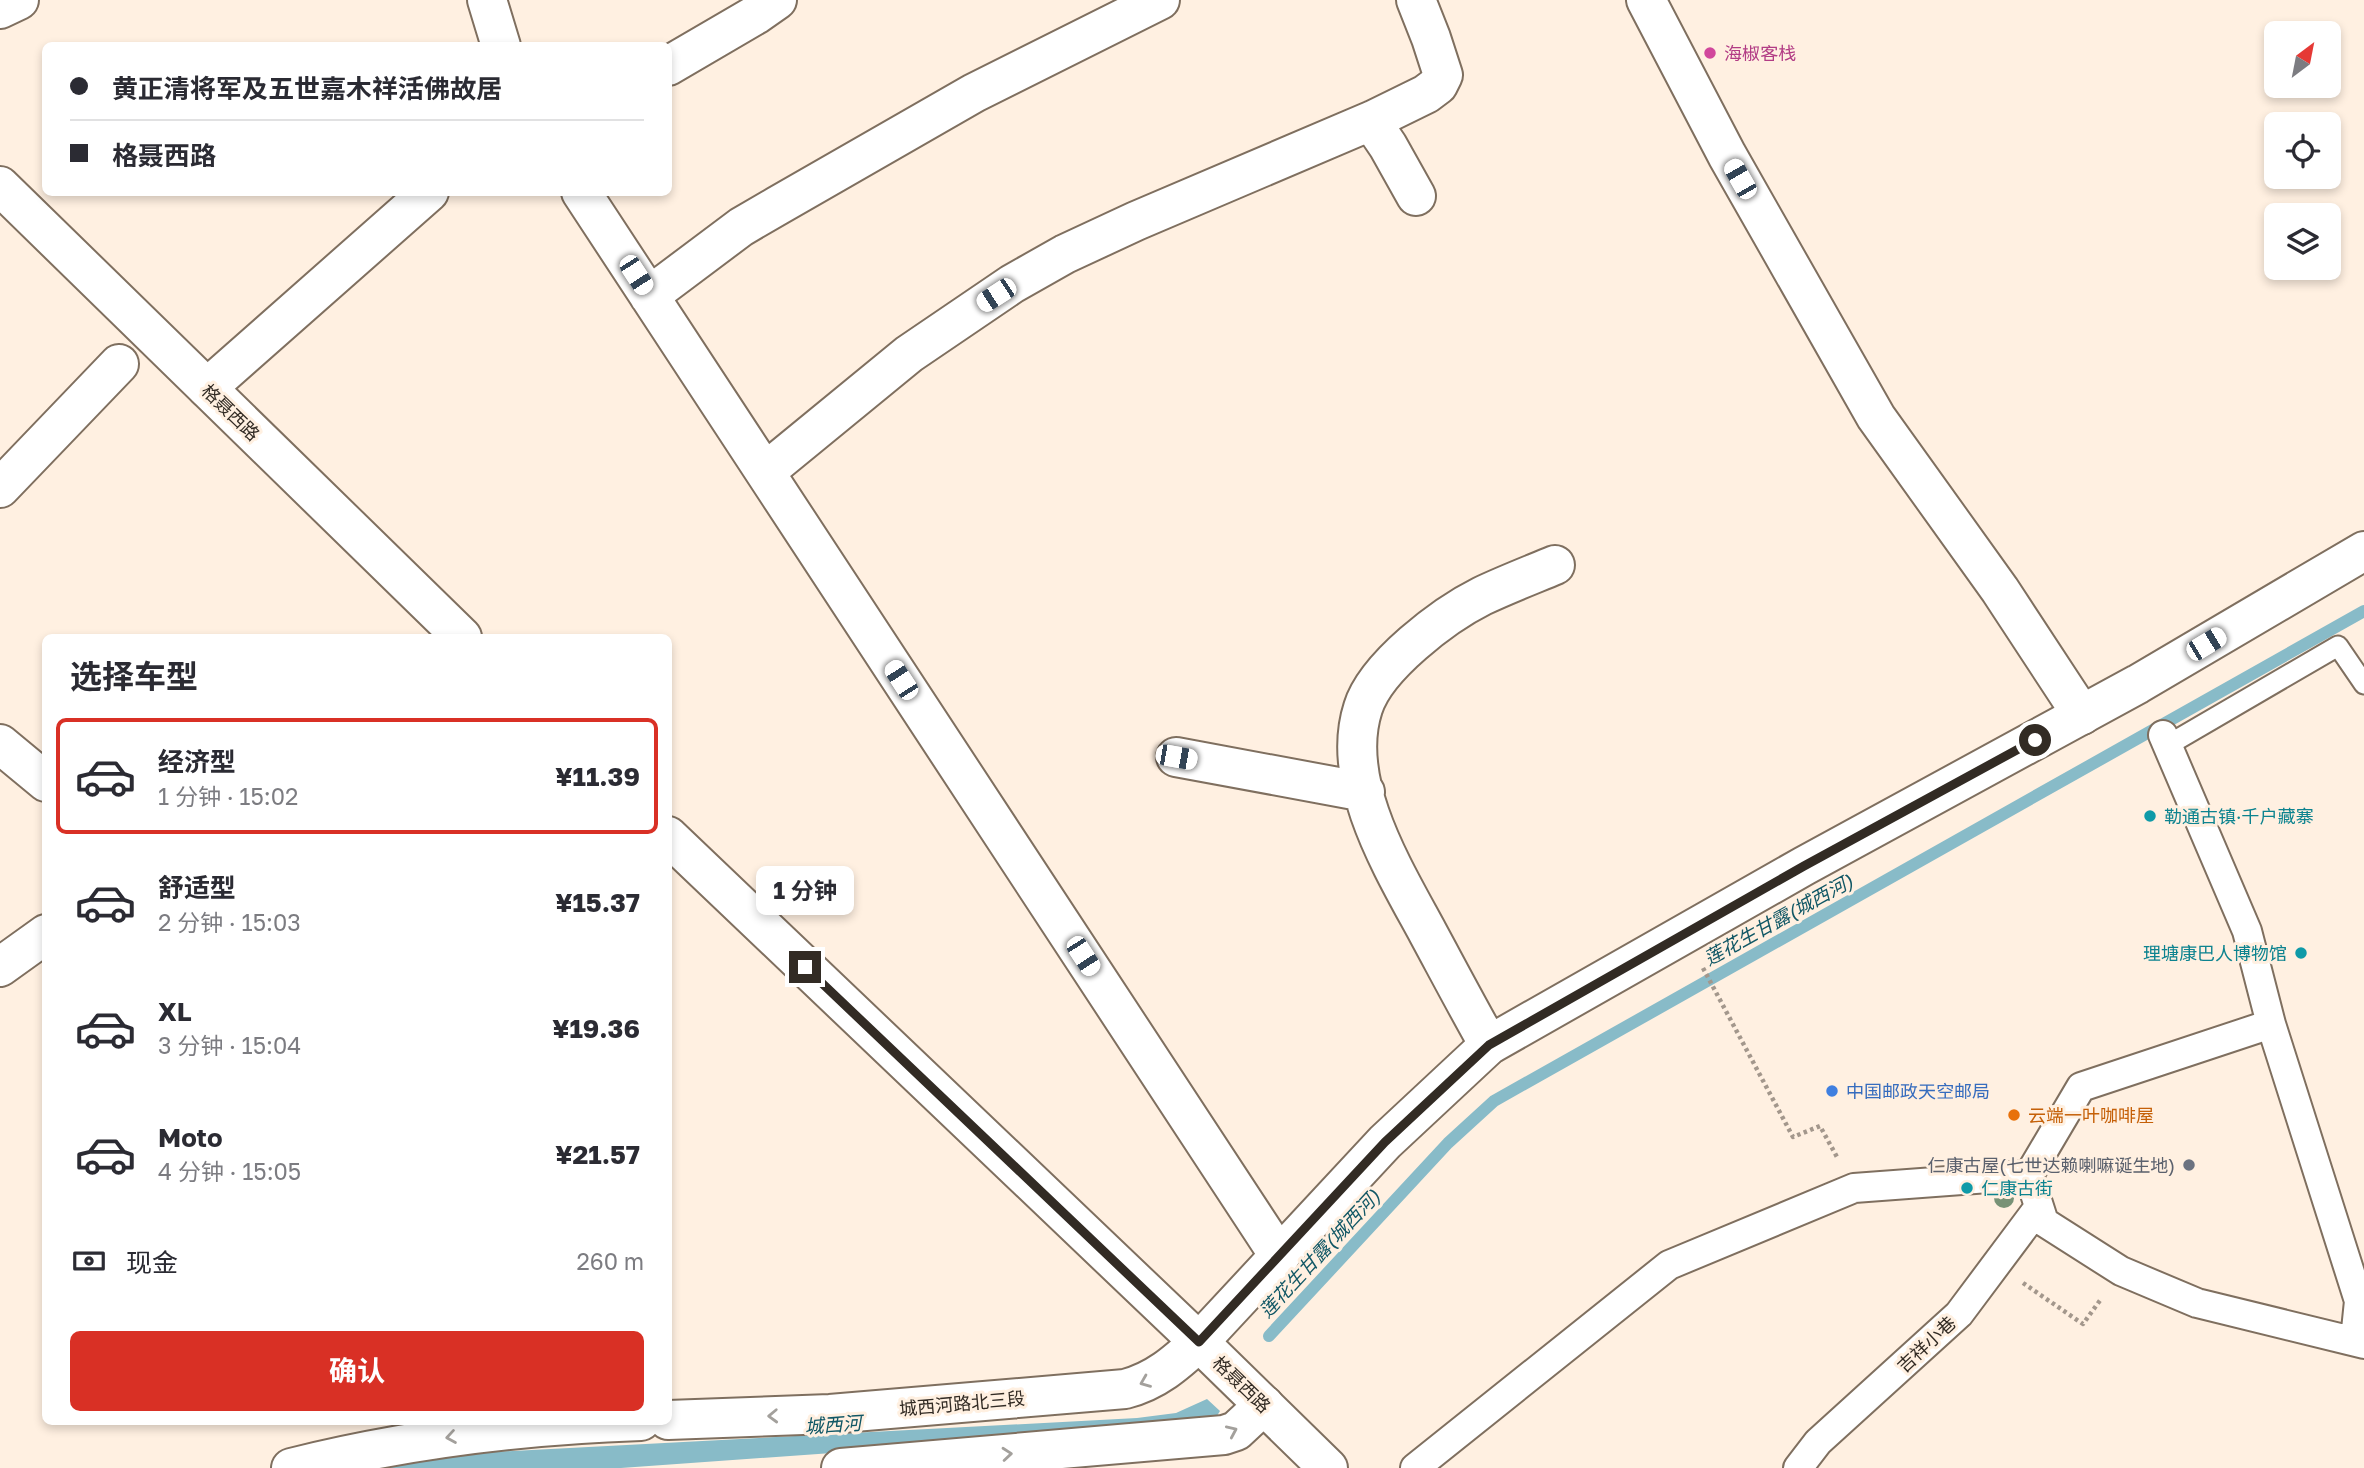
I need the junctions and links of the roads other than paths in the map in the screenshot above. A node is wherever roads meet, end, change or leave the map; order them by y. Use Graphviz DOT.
graph roads {
  1 [pos="19,0"];
  2 [pos="777,0"];
  3 [pos="1160,0"];
  4 [pos="1416,0"];
  5 [pos="1646,0"];
  6 [pos="482,1"];
  7 [pos="0,9"];
  8 [pos="499,42"];
  9 [pos="672,64"];
  10 [pos="1371,121"];
  11 [pos="0,186"];
  12 [pos="424,196"];
  13 [pos="585,196"];
  14 [pos="1416,196"];
  15 [pos="649,296"];
  16 [pos="119,364"];
  17 [pos="207,388"];
  18 [pos="765,472"];
  19 [pos="0,488"];
  20 [pos="2364,551"];
  21 [pos="1555,565"];
  22 [pos="459,634"];
  23 [pos="2364,684"];
  24 [pos="2082,715"];
  25 [pos="2165,740"];
  26 [pos="0,744"];
  27 [pos="1176,757"];
  28 [pos="42,779"];
  29 [pos="1365,792"];
  30 [pos="672,840"];
  31 [pos="42,937"];
  32 [pos="0,967"];
  33 [pos="2272,1024"];
  34 [pos="1489,1045"];
  35 [pos="2029,1175"];
  36 [pos="2039,1207"];
  37 [pos="1280,1256"];
  38 [pos="1199,1342"];
  39 [pos="2359,1342"];
  40 [pos="1264,1405"];
  41 [pos="672,1420"];
  42 [pos="550,1425"];
  43 [pos="291,1468"];
  44 [pos="841,1468"];
  45 [pos="1328,1468"];
  46 [pos="1415,1468"];
  47 [pos="1798,1468"];
  1 -- 7 [label="street"];
  2 -- 9 [label="street"];
  3 -- 15 [label="street"];
  4 -- 10 [label="street"];
  5 -- 24 [label="street"];
  6 -- 8 [label="street"];
  10 -- 14 [label="street"];
  10 -- 18 [label="street"];
  11 -- 17 [label="street, 格聂西路"];
  12 -- 17 [label="street"];
  13 -- 15 [label="street"];
  15 -- 18 [label="street"];
  16 -- 19 [label="street"];
  17 -- 22 [label="street, 格聂西路"];
  18 -- 37 [label="street"];
  20 -- 24 [label="street, 城西河路北三段"];
  21 -- 29 [label="street"];
  23 -- 25 [label="lane"];
  24 -- 34 [label="street, 城西河路北三段"];
  25 -- 33 [label="street"];
  26 -- 28 [label="street"];
  27 -- 29 [label="street"];
  29 -- 34 [label="street"];
  30 -- 38 [label="street, 格聂西路"];
  31 -- 32 [label="street"];
  33 -- 35 [label="street"];
  33 -- 39 [label="street"];
  34 -- 37 [label="street, 城西河路北三段"];
  35 -- 36 [label="street"];
  35 -- 46 [label="street"];
  36 -- 39 [label="street"];
  36 -- 47 [label="street, 吉祥小巷"];
  37 -- 38 [label="street, 城西河路北三段"];
  38 -- 40 [label="street, 格聂西路"];
  38 -- 41 [label="street, 城西河路北三段, one-way"];
  44 -- 40 [label="street, one-way"];
  40 -- 45 [label="street, 格聂西路"];
  42 -- 43 [label="street, one-way"];
}
